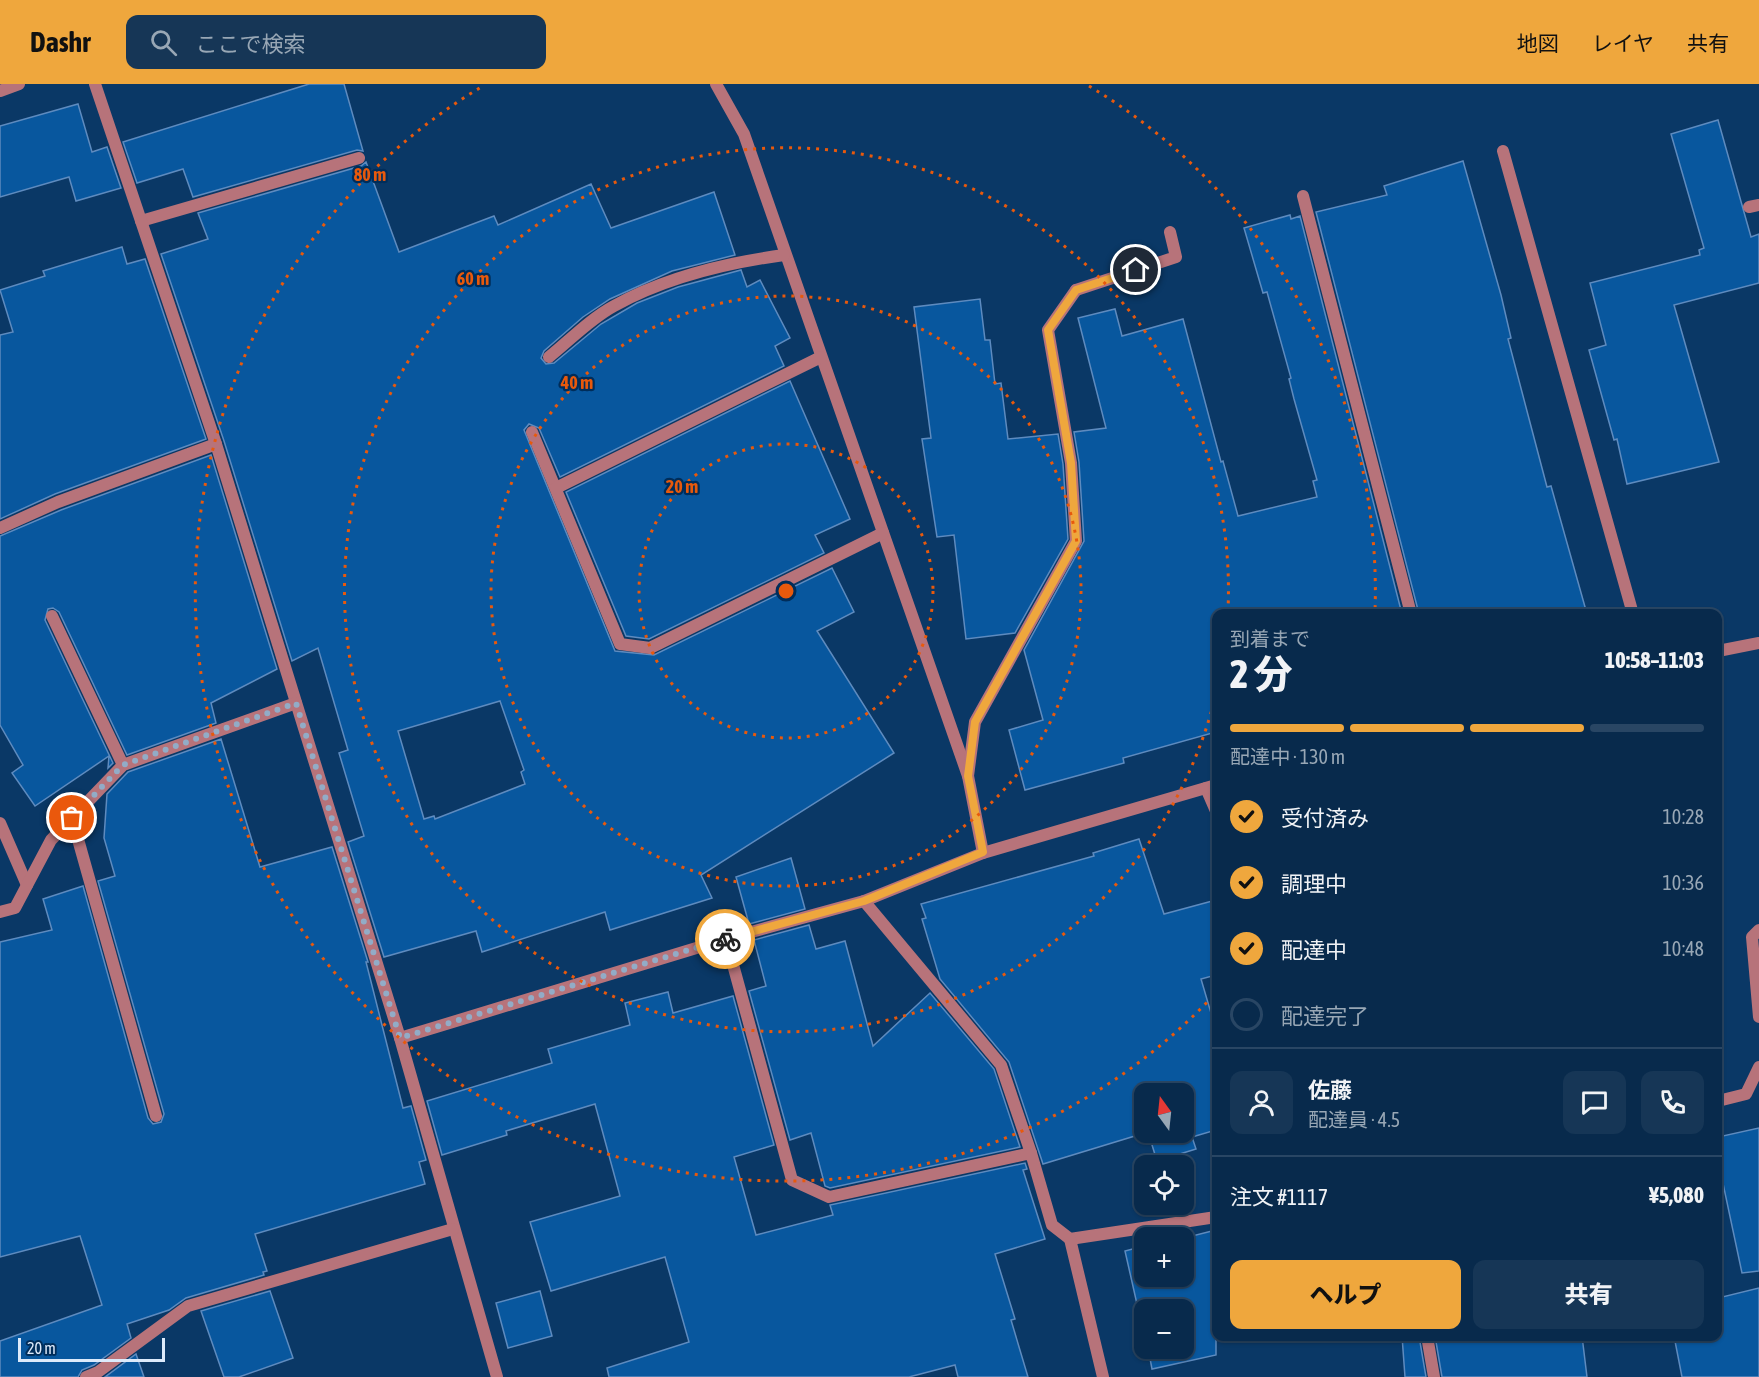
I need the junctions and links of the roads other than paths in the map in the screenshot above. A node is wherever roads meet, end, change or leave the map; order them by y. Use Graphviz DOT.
graph roads {
  1 [pos="19,84"];
  2 [pos="95,84"];
  3 [pos="716,84"];
  4 [pos="0,91"];
  5 [pos="1503,151"];
  6 [pos="359,158"];
  7 [pos="1303,196"];
  8 [pos="141,221"];
  9 [pos="1170,232"];
  10 [pos="784,255"];
  11 [pos="549,357"];
  12 [pos="821,357"];
  13 [pos="532,432"];
  14 [pos="216,444"];
  15 [pos="556,488"];
  16 [pos="0,528"];
  17 [pos="883,533"];
  18 [pos="1410,609"];
  19 [pos="1632,609"];
  20 [pos="52,616"];
  21 [pos="1759,643"];
  22 [pos="1722,650"];
  23 [pos="296,703"];
  24 [pos="123,765"];
  25 [pos="968,776"];
  26 [pos="1211,786"];
  27 [pos="72,818"];
  28 [pos="0,822"];
  29 [pos="983,852"];
  30 [pos="27,885"];
  31 [pos="864,901"];
  32 [pos="0,912"];
  33 [pos="1759,930"];
  34 [pos="726,939"];
  35 [pos="1759,1017"];
  36 [pos="400,1038"];
  37 [pos="1758,1074"];
  38 [pos="1722,1100"];
  39 [pos="156,1116"];
  40 [pos="1031,1154"];
  41 [pos="1212,1218"];
  42 [pos="453,1229"];
  43 [pos="1070,1239"];
  44 [pos="1428,1341"];
  45 [pos="86,1377"];
  46 [pos="497,1377"];
  47 [pos="1103,1377"];
  48 [pos="1434,1377"];
  1 -- 4 [label="street"];
  2 -- 8 [label="street"];
  3 -- 10 [label="street"];
  5 -- 19 [label="street"];
  6 -- 8 [label="street"];
  7 -- 18 [label="street"];
  8 -- 14 [label="street"];
  9 -- 25 [label="street"];
  10 -- 11 [label="street"];
  10 -- 12 [label="street"];
  12 -- 15 [label="street"];
  12 -- 17 [label="street"];
  13 -- 15 [label="street"];
  14 -- 16 [label="street"];
  14 -- 23 [label="street"];
  15 -- 17 [label="street"];
  17 -- 25 [label="street"];
  20 -- 24 [label="street"];
  21 -- 22 [label="street"];
  23 -- 24 [label="street"];
  23 -- 36 [label="street"];
  24 -- 27 [label="street"];
  25 -- 29 [label="street"];
  26 -- 29 [label="street"];
  27 -- 30 [label="street"];
  27 -- 39 [label="street"];
  28 -- 30 [label="street"];
  29 -- 31 [label="street"];
  30 -- 32 [label="street"];
  31 -- 34 [label="street"];
  31 -- 40 [label="street"];
  33 -- 35 [label="street"];
  34 -- 36 [label="street"];
  34 -- 40 [label="street"];
  36 -- 42 [label="street"];
  37 -- 38 [label="street"];
  40 -- 43 [label="street"];
  41 -- 43 [label="street"];
  42 -- 45 [label="street"];
  42 -- 46 [label="street"];
  43 -- 47 [label="street"];
  44 -- 48 [label="street"];
}
